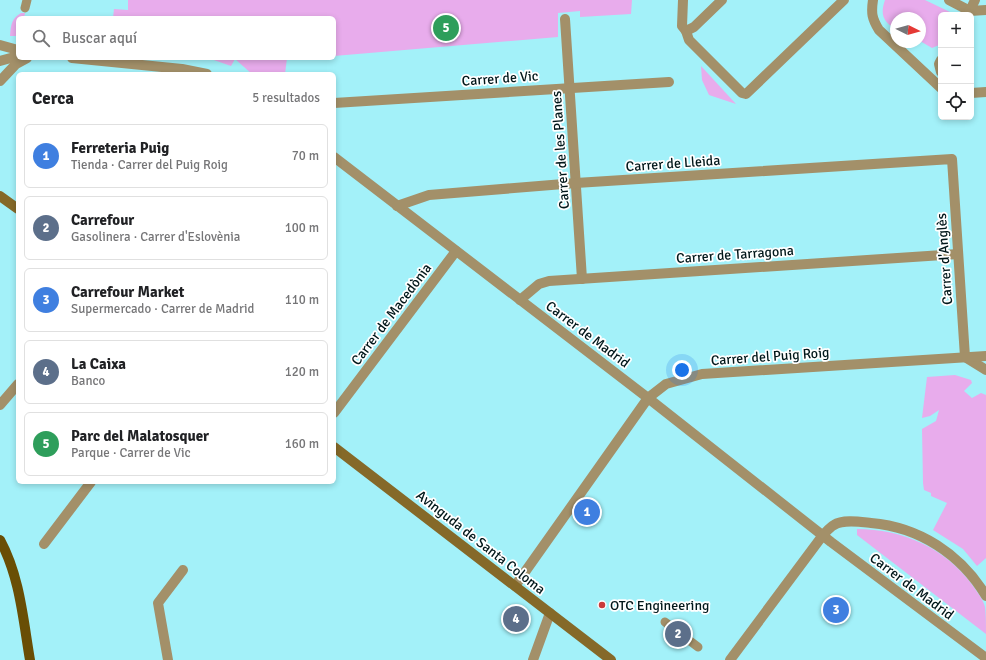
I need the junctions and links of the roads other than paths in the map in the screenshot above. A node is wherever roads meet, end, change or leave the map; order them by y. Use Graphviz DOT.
graph roads {
  1 [pos="683,0"];
  2 [pos="722,0"];
  3 [pos="844,0"];
  4 [pos="873,0"];
  5 [pos="949,0"];
  6 [pos="975,0"];
  7 [pos="986,10"];
  8 [pos="967,12"];
  9 [pos="969,12"];
  10 [pos="974,12"];
  11 [pos="565,19"];
  12 [pos="684,28"];
  13 [pos="0,45"];
  14 [pos="16,49"];
  15 [pos="16,57"];
  16 [pos="23,60"];
  17 [pos="92,60"];
  18 [pos="0,61"];
  19 [pos="197,72"];
  20 [pos="0,81"];
  21 [pos="669,82"];
  22 [pos="938,85"];
  23 [pos="570,88"];
  24 [pos="986,92"];
  25 [pos="974,93"];
  26 [pos="336,103"];
  27 [pos="336,159"];
  28 [pos="952,159"];
  29 [pos="576,183"];
  30 [pos="0,196"];
  31 [pos="398,206"];
  32 [pos="16,208"];
  33 [pos="456,251"];
  34 [pos="958,254"];
  35 [pos="582,279"];
  36 [pos="520,300"];
  37 [pos="986,356"];
  38 [pos="965,357"];
  39 [pos="986,370"];
  40 [pos="16,386"];
  41 [pos="648,398"];
  42 [pos="0,405"];
  43 [pos="336,411"];
  44 [pos="336,448"];
  45 [pos="89,484"];
  46 [pos="823,535"];
  47 [pos="0,540"];
  48 [pos="44,544"];
  49 [pos="183,570"];
  50 [pos="515,586"];
  51 [pos="986,596"];
  52 [pos="550,614"];
  53 [pos="665,622"];
  54 [pos="698,647"];
  55 [pos="986,658"];
  56 [pos="30,660"];
  57 [pos="168,660"];
  58 [pos="532,660"];
  59 [pos="611,660"];
  60 [pos="730,660"];
  1 -- 12 [label="street"];
  2 -- 12 [label="street"];
  3 -- 12 [label="street"];
  4 -- 22 [label="street"];
  5 -- 8 [label="street"];
  6 -- 9 [label="street"];
  7 -- 10 [label="street"];
  11 -- 23 [label="street, Carrer de les Planes"];
  13 -- 14 [label="street"];
  15 -- 18 [label="street"];
  16 -- 20 [label="street"];
  17 -- 19 [label="street"];
  21 -- 23 [label="street, Carrer de Vic"];
  23 -- 26 [label="street, Carrer de Vic"];
  23 -- 29 [label="street, Carrer de les Planes"];
  24 -- 25 [label="street"];
  27 -- 31 [label="street, Carrer de Madrid"];
  28 -- 29 [label="street, Carrer de Lleida"];
  28 -- 34 [label="street, Carrer d'Anglès"];
  29 -- 31 [label="street, Carrer de Lleida"];
  29 -- 35 [label="street, Carrer de les Planes"];
  30 -- 32 [label="main road"];
  31 -- 33 [label="street, Carrer de Madrid"];
  33 -- 36 [label="street, Carrer de Madrid"];
  33 -- 43 [label="street, Carrer de Macedònia"];
  34 -- 35 [label="street, Carrer de Tarragona"];
  34 -- 38 [label="street, Carrer d'Anglès"];
  35 -- 36 [label="street, Carrer de Tarragona"];
  36 -- 41 [label="street, Carrer de Madrid"];
  37 -- 38 [label="street, Carrer del Puig Roig"];
  38 -- 39 [label="street"];
  38 -- 41 [label="street, Carrer del Puig Roig"];
  40 -- 42 [label="street"];
  41 -- 46 [label="street, Carrer de Madrid"];
  41 -- 50 [label="street, Carrer del Puig Roig"];
  44 -- 50 [label="main road, Avinguda de Santa Coloma"];
  45 -- 48 [label="street"];
  46 -- 51 [label="street"];
  46 -- 55 [label="street, Carrer de Madrid"];
  46 -- 60 [label="street"];
  47 -- 56 [label="main road"];
  49 -- 57 [label="street"];
  50 -- 52 [label="main road, Avinguda de Santa Coloma"];
  52 -- 58 [label="street"];
  52 -- 59 [label="main road, Avinguda de Santa Coloma"];
  53 -- 54 [label="lane"];
}
